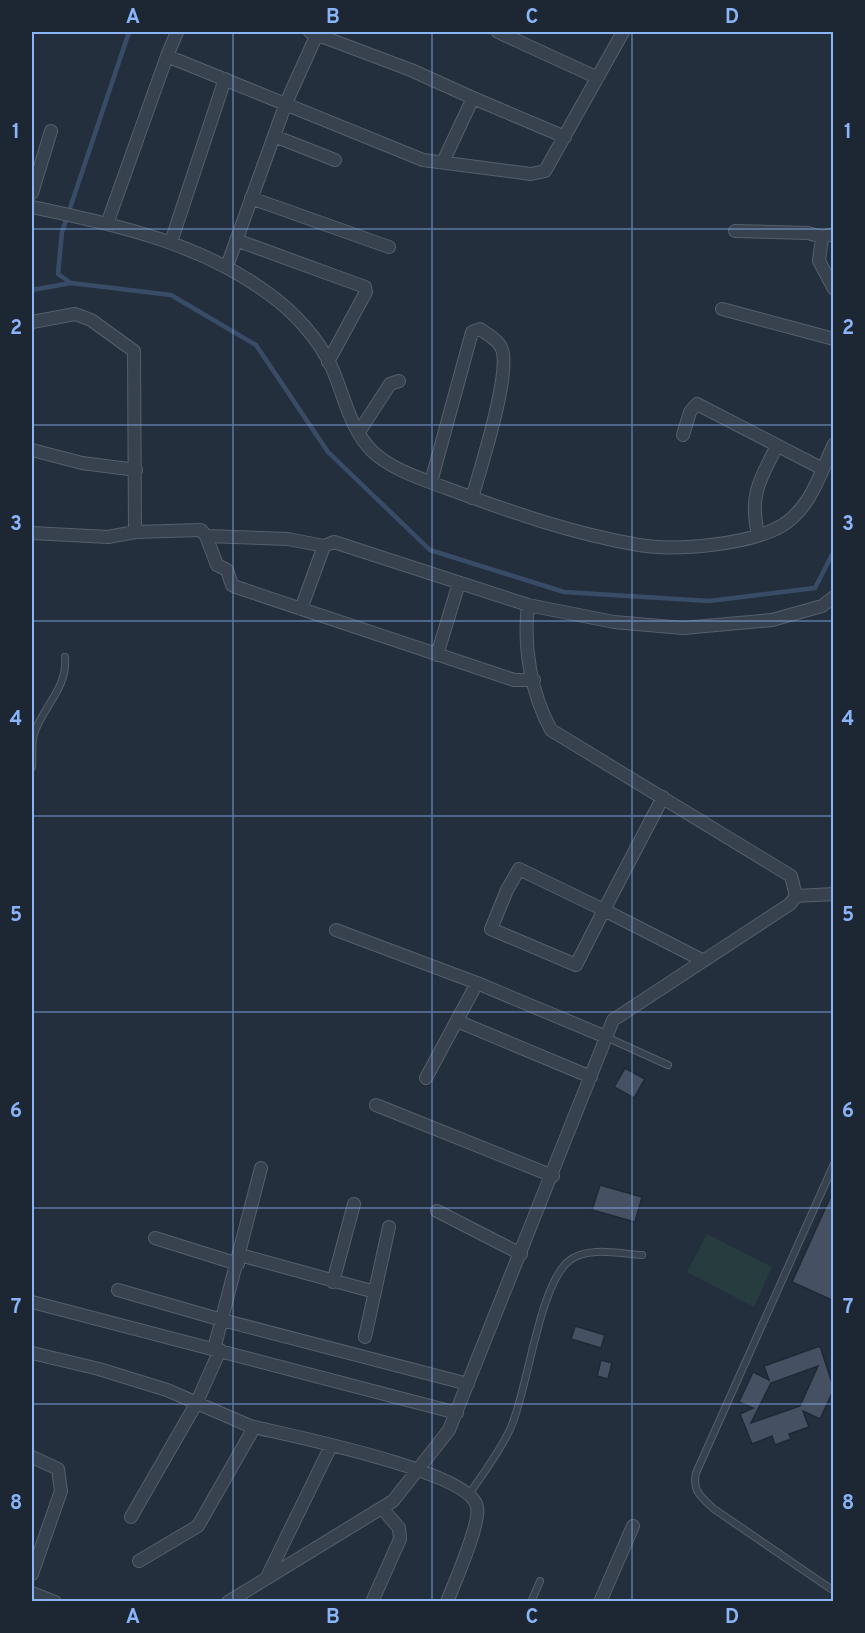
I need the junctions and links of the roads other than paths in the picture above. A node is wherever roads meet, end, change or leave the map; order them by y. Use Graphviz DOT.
graph roads {
  1 [pos="177,32"];
  2 [pos="498,32"];
  3 [pos="623,32"];
  4 [pos="315,33"];
  5 [pos="167,56"];
  6 [pos="596,77"];
  7 [pos="225,79"];
  8 [pos="473,98"];
  9 [pos="286,103"];
  10 [pos="51,131"];
  11 [pos="274,136"];
  12 [pos="565,137"];
  13 [pos="335,160"];
  14 [pos="443,162"];
  15 [pos="32,193"];
  16 [pos="251,198"];
  17 [pos="32,207"];
  18 [pos="107,224"];
  19 [pos="735,231"];
  20 [pos="828,235"];
  21 [pos="236,240"];
  22 [pos="171,242"];
  23 [pos="389,247"];
  24 [pos="226,266"];
  25 [pos="834,289"];
  26 [pos="722,309"];
  27 [pos="32,322"];
  28 [pos="834,339"];
  29 [pos="328,362"];
  30 [pos="399,381"];
  31 [pos="359,432"];
  32 [pos="682,435"];
  33 [pos="834,444"];
  34 [pos="777,446"];
  35 [pos="32,450"];
  36 [pos="823,469"];
  37 [pos="136,470"];
  38 [pos="431,482"];
  39 [pos="472,498"];
  40 [pos="32,532"];
  41 [pos="135,532"];
  42 [pos="758,534"];
  43 [pos="206,536"];
  44 [pos="324,546"];
  45 [pos="459,583"];
  46 [pos="834,597"];
  47 [pos="528,605"];
  48 [pos="301,609"];
  49 [pos="828,609"];
  50 [pos="437,655"];
  51 [pos="65,657"];
  52 [pos="534,680"];
  53 [pos="32,768"];
  54 [pos="663,797"];
  55 [pos="834,894"];
  56 [pos="796,896"];
  57 [pos="604,910"];
  58 [pos="336,930"];
  59 [pos="702,960"];
  60 [pos="477,983"];
  61 [pos="457,1021"];
  62 [pos="606,1037"];
  63 [pos="668,1065"];
  64 [pos="591,1077"];
  65 [pos="426,1078"];
  66 [pos="376,1105"];
  67 [pos="834,1164"];
  68 [pos="261,1168"];
  69 [pos="553,1176"];
  70 [pos="354,1204"];
  71 [pos="437,1211"];
  72 [pos="389,1227"];
  73 [pos="155,1238"];
  74 [pos="521,1254"];
  75 [pos="642,1255"];
  76 [pos="239,1259"];
  77 [pos="333,1282"];
  78 [pos="118,1290"];
  79 [pos="375,1292"];
  80 [pos="32,1302"];
  81 [pos="222,1320"];
  82 [pos="364,1337"];
  83 [pos="217,1350"];
  84 [pos="32,1353"];
  85 [pos="468,1384"];
  86 [pos="196,1404"];
  87 [pos="457,1413"];
  88 [pos="250,1426"];
  89 [pos="331,1446"];
  90 [pos="32,1457"];
  91 [pos="419,1468"];
  92 [pos="470,1493"];
  93 [pos="382,1508"];
  94 [pos="131,1517"];
  95 [pos="633,1526"];
  96 [pos="140,1561"];
  97 [pos="32,1574"];
  98 [pos="266,1578"];
  99 [pos="540,1581"];
  100 [pos="834,1591"];
  101 [pos="32,1593"];
  102 [pos="55,1602"];
  103 [pos="228,1602"];
  104 [pos="372,1602"];
  105 [pos="447,1602"];
  106 [pos="531,1602"];
  107 [pos="600,1602"];
  1 -- 5 [label="street"];
  2 -- 6 [label="street"];
  3 -- 6 [label="street"];
  4 -- 8 [label="street"];
  4 -- 9 [label="street"];
  5 -- 7 [label="street"];
  5 -- 18 [label="street"];
  6 -- 12 [label="street"];
  7 -- 9 [label="street"];
  7 -- 22 [label="street"];
  8 -- 12 [label="street"];
  8 -- 14 [label="street"];
  9 -- 11 [label="street"];
  9 -- 14 [label="street"];
  10 -- 15 [label="street"];
  11 -- 13 [label="street"];
  11 -- 16 [label="street"];
  12 -- 14 [label="street"];
  16 -- 21 [label="street"];
  16 -- 23 [label="street"];
  17 -- 18 [label="street"];
  18 -- 22 [label="street"];
  19 -- 20 [label="street"];
  20 -- 25 [label="street"];
  21 -- 24 [label="street"];
  21 -- 29 [label="street"];
  22 -- 24 [label="street"];
  24 -- 29 [label="street"];
  26 -- 28 [label="street"];
  27 -- 37 [label="street"];
  29 -- 31 [label="street"];
  30 -- 31 [label="street"];
  31 -- 38 [label="street"];
  32 -- 34 [label="street"];
  33 -- 36 [label="street"];
  34 -- 36 [label="street"];
  34 -- 42 [label="street"];
  35 -- 37 [label="street"];
  36 -- 42 [label="street"];
  37 -- 41 [label="street"];
  38 -- 39 [label="street"];
  38 -- 39 [label="street"];
  39 -- 42 [label="street"];
  40 -- 41 [label="street"];
  41 -- 43 [label="street"];
  43 -- 44 [label="street"];
  43 -- 48 [label="street"];
  44 -- 45 [label="street"];
  44 -- 48 [label="street"];
  45 -- 47 [label="street"];
  45 -- 50 [label="street"];
  46 -- 49 [label="street"];
  47 -- 49 [label="street"];
  47 -- 52 [label="street"];
  48 -- 50 [label="street"];
  50 -- 52 [label="street"];
  51 -- 53 [label="lane"];
  52 -- 54 [label="street"];
  54 -- 56 [label="street"];
  54 -- 57 [label="street"];
  55 -- 56 [label="street"];
  56 -- 59 [label="street"];
  57 -- 57 [label="street"];
  57 -- 59 [label="street"];
  58 -- 60 [label="street"];
  59 -- 62 [label="street"];
  60 -- 61 [label="street"];
  60 -- 62 [label="street"];
  61 -- 64 [label="street"];
  61 -- 65 [label="street"];
  62 -- 63 [label="lane"];
  62 -- 64 [label="street"];
  64 -- 69 [label="street"];
  66 -- 69 [label="street"];
  67 -- 100 [label="lane"];
  68 -- 76 [label="street"];
  69 -- 74 [label="street"];
  70 -- 77 [label="street"];
  71 -- 74 [label="street"];
  72 -- 79 [label="street"];
  73 -- 76 [label="street"];
  74 -- 85 [label="street"];
  75 -- 92 [label="lane"];
  76 -- 77 [label="street"];
  76 -- 81 [label="street"];
  77 -- 79 [label="street"];
  78 -- 81 [label="street"];
  79 -- 82 [label="street"];
  80 -- 83 [label="street"];
  81 -- 83 [label="street"];
  81 -- 85 [label="street"];
  83 -- 86 [label="street"];
  83 -- 87 [label="street"];
  84 -- 86 [label="street"];
  85 -- 87 [label="street"];
  86 -- 88 [label="street"];
  86 -- 94 [label="street"];
  87 -- 91 [label="street"];
  88 -- 89 [label="street"];
  88 -- 96 [label="street"];
  89 -- 91 [label="street"];
  89 -- 98 [label="street"];
  90 -- 97 [label="street"];
  91 -- 92 [label="street"];
  91 -- 93 [label="street"];
  92 -- 105 [label="street"];
  93 -- 98 [label="street"];
  93 -- 104 [label="street"];
  95 -- 107 [label="street"];
  98 -- 103 [label="street"];
  99 -- 106 [label="lane"];
  101 -- 102 [label="street"];
}
